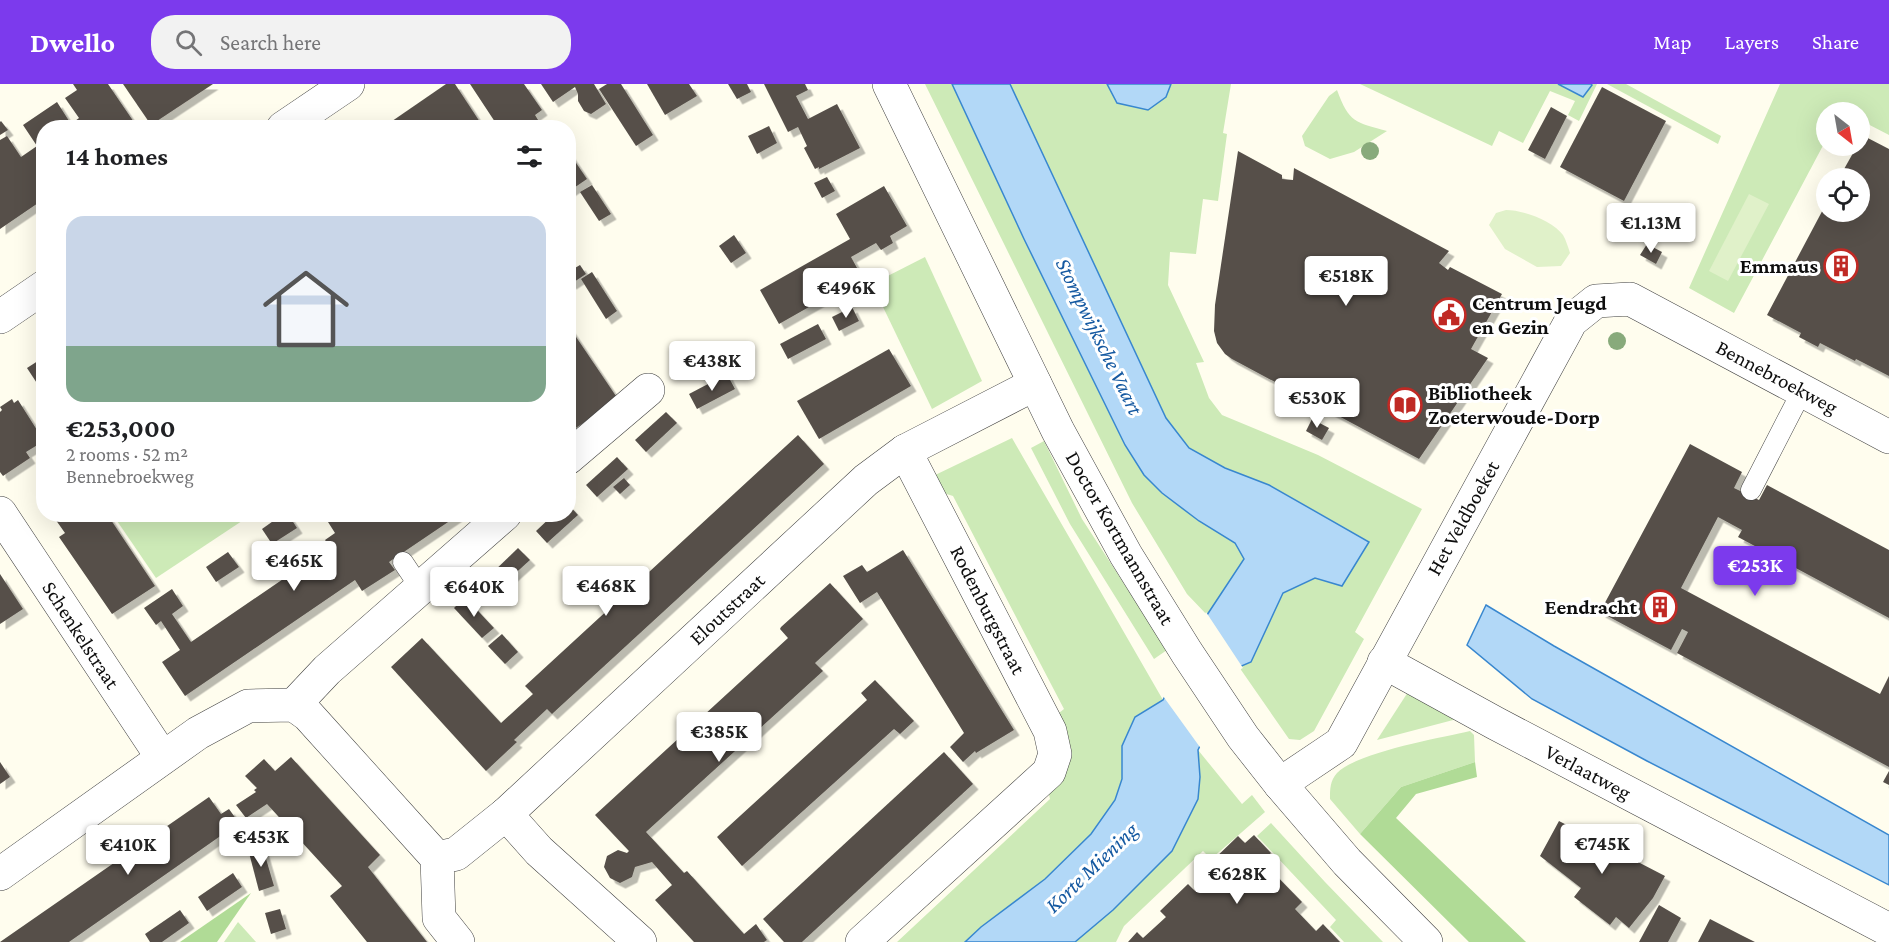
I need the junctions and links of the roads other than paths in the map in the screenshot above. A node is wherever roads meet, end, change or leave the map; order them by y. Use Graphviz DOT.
graph roads {
  1 [pos="348,84"];
  2 [pos="889,84"];
  3 [pos="295,120"];
  4 [pos="36,292"];
  5 [pos="0,317"];
  6 [pos="1664,317"];
  7 [pos="1035,384"];
  8 [pos="648,390"];
  9 [pos="1802,391"];
  10 [pos="1889,437"];
  11 [pos="576,451"];
  12 [pos="905,451"];
  13 [pos="1751,490"];
  14 [pos="0,513"];
  15 [pos="496,522"];
  16 [pos="403,562"];
  17 [pos="421,589"];
  18 [pos="1384,662"];
  19 [pos="294,705"];
  20 [pos="162,757"];
  21 [pos="1280,784"];
  22 [pos="506,814"];
  23 [pos="437,858"];
  24 [pos="0,873"];
  25 [pos="1889,930"];
  26 [pos="458,942"];
  27 [pos="640,942"];
  28 [pos="862,942"];
  29 [pos="1426,942"];
  1 -- 3 [label="street"];
  2 -- 7 [label="street, Doctor Kortmannstraat"];
  4 -- 5 [label="street"];
  6 -- 9 [label="street, Bennebroekweg"];
  6 -- 18 [label="street, Het Veldboeket"];
  7 -- 12 [label="street, Eloutstraat"];
  7 -- 21 [label="street, Doctor Kortmannstraat"];
  8 -- 11 [label="street"];
  9 -- 10 [label="street, Bennebroekweg"];
  9 -- 13 [label="lane"];
  12 -- 22 [label="street, Eloutstraat"];
  12 -- 28 [label="street, Rodenburgstraat"];
  14 -- 20 [label="street, Schenkelstraat"];
  15 -- 17 [label="street"];
  16 -- 17 [label="lane"];
  17 -- 19 [label="street"];
  18 -- 21 [label="street, Het Veldboeket"];
  18 -- 25 [label="street, Verlaatweg"];
  19 -- 20 [label="street"];
  19 -- 23 [label="street"];
  20 -- 24 [label="street"];
  21 -- 29 [label="street, Doctor Kortmannstraat"];
  22 -- 23 [label="street, Eloutstraat"];
  22 -- 27 [label="street"];
  23 -- 26 [label="street"];
}
